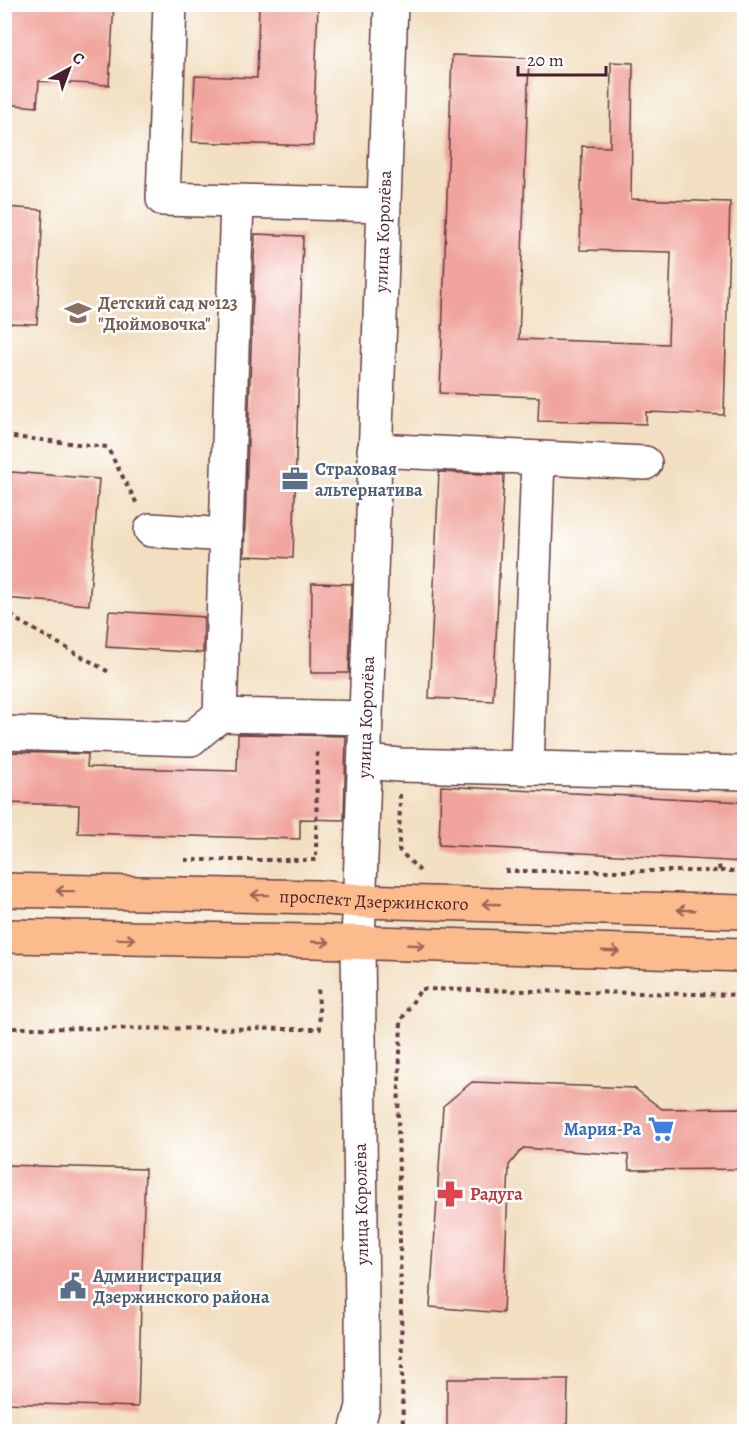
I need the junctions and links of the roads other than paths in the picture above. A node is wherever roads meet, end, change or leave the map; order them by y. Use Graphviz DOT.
graph roads {
  1 [pos="170,4"];
  2 [pos="391,4"];
  3 [pos="237,201"];
  4 [pos="383,205"];
  5 [pos="374,450"];
  6 [pos="538,459"];
  7 [pos="645,463"];
  8 [pos="151,530"];
  9 [pos="226,535"];
  10 [pos="220,715"];
  11 [pos="366,718"];
  12 [pos="4,733"];
  13 [pos="366,762"];
  14 [pos="527,768"];
  15 [pos="744,773"];
  16 [pos="4,890"];
  17 [pos="360,901"];
  18 [pos="744,912"];
  19 [pos="4,936"];
  20 [pos="358,943"];
  21 [pos="744,955"];
  22 [pos="356,1431"];
  1 -- 3 [label="street"];
  2 -- 4 [label="street, улица Королёва"];
  3 -- 4 [label="street"];
  3 -- 9 [label="street"];
  4 -- 5 [label="street, улица Королёва"];
  5 -- 6 [label="street"];
  5 -- 11 [label="street, улица Королёва"];
  6 -- 7 [label="street"];
  6 -- 14 [label="street"];
  8 -- 9 [label="street"];
  9 -- 10 [label="street"];
  10 -- 11 [label="street"];
  10 -- 12 [label="street"];
  11 -- 13 [label="street, улица Королёва"];
  13 -- 14 [label="street"];
  13 -- 17 [label="street, улица Королёва"];
  14 -- 15 [label="street"];
  17 -- 16 [label="main road, проспект Дзержинского, one-way"];
  18 -- 17 [label="main road, проспект Дзержинского, one-way"];
  17 -- 20 [label="street, улица Королёва"];
  19 -- 20 [label="main road, one-way"];
  20 -- 21 [label="main road, one-way"];
  20 -- 22 [label="street, улица Королёва"];
}
